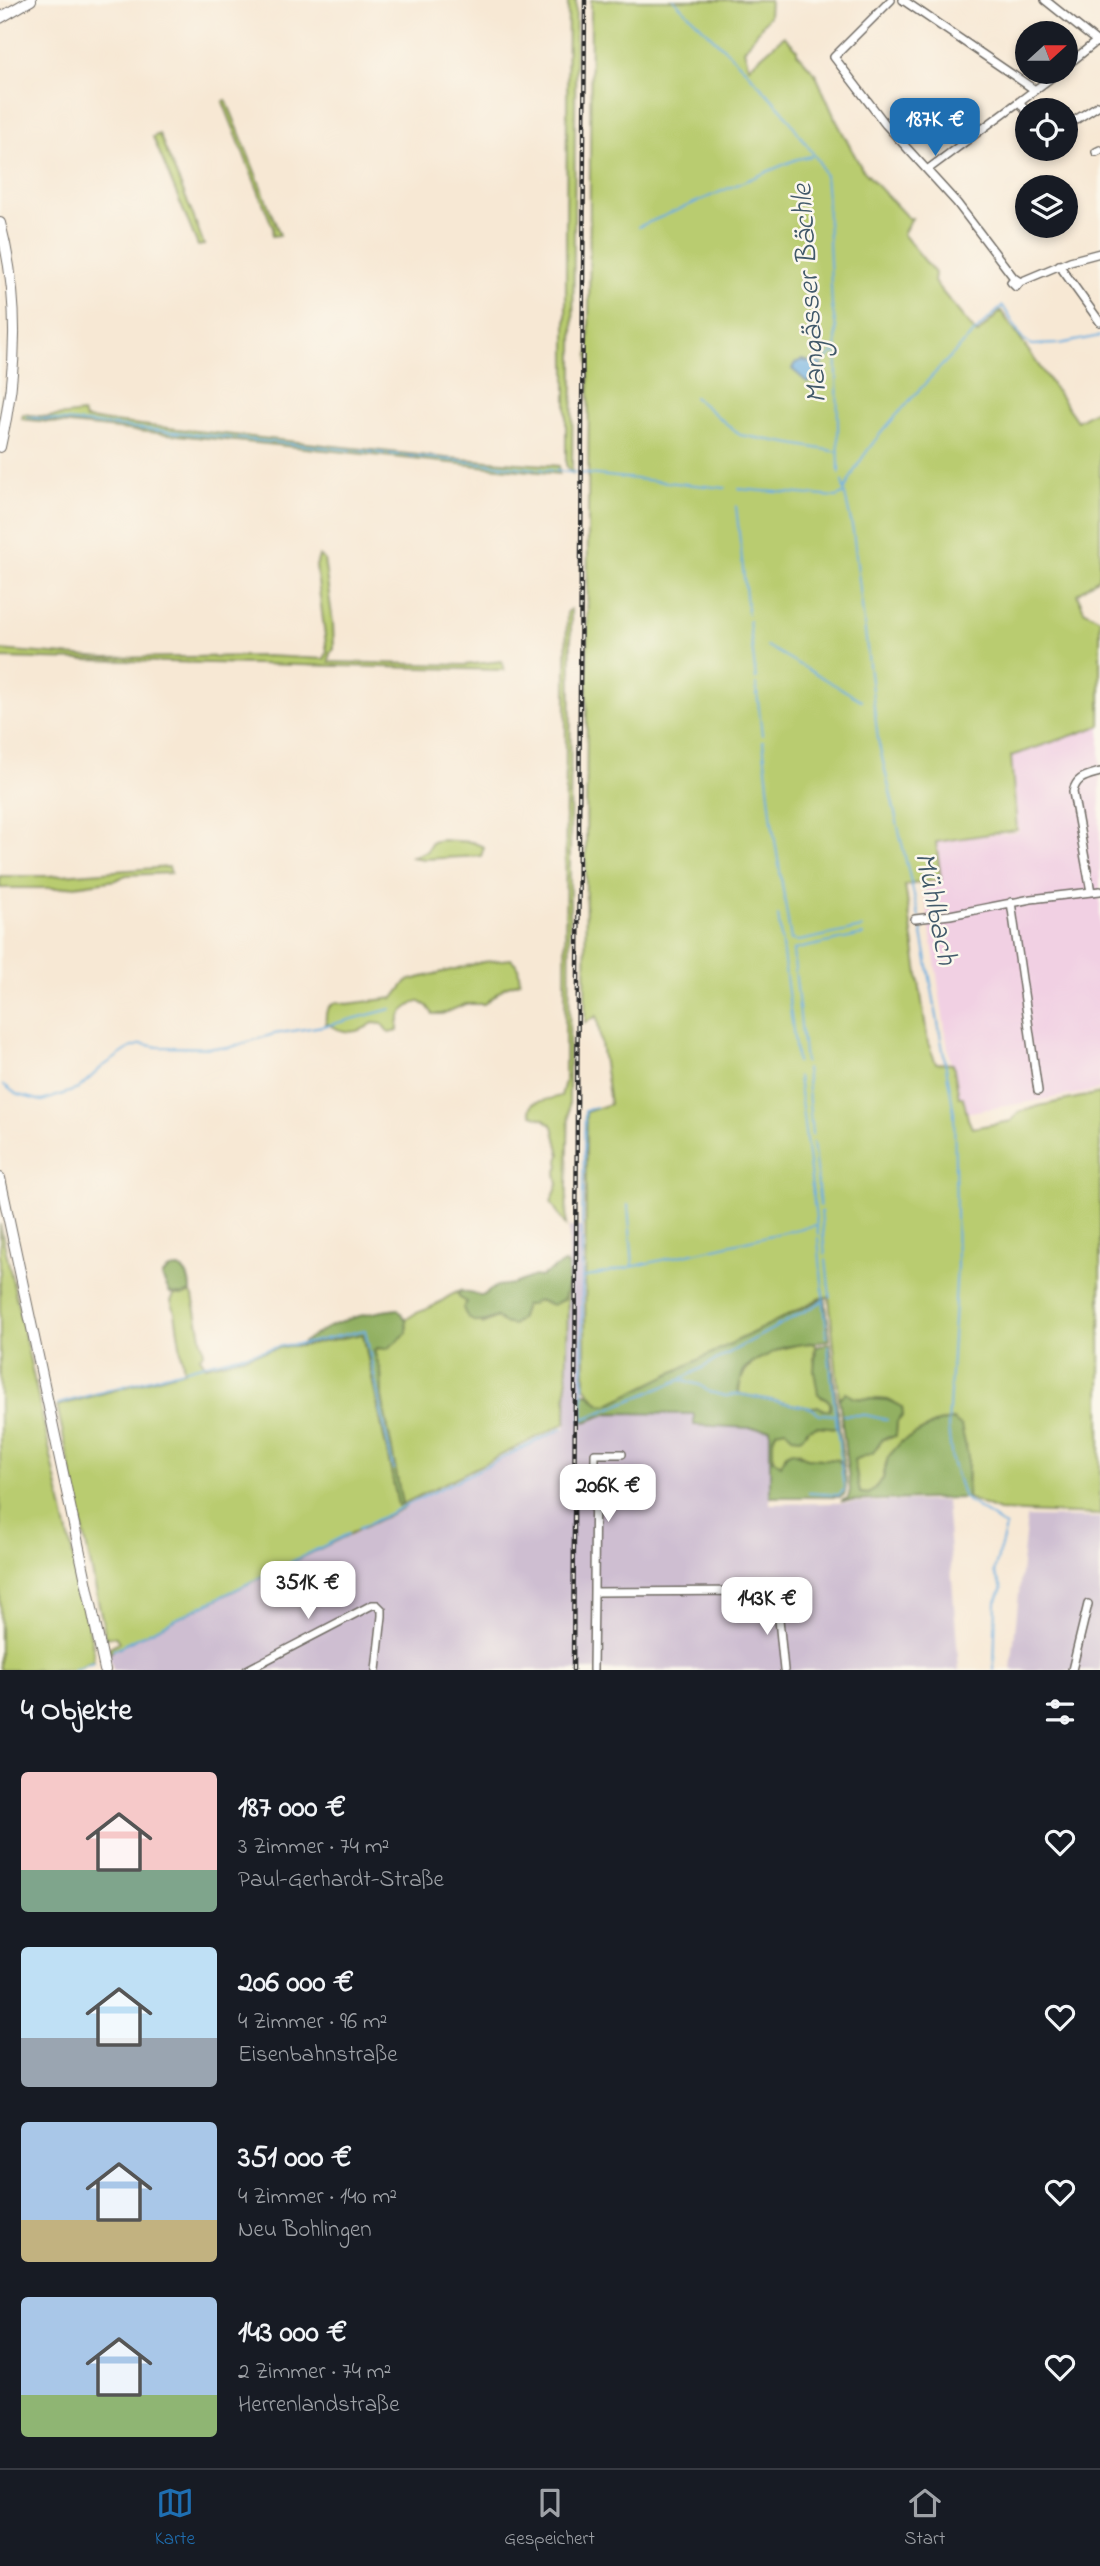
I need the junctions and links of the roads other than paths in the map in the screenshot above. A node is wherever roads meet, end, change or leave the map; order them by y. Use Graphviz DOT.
graph roads {
  1 [pos="31,0"];
  2 [pos="891,0"];
  3 [pos="903,0"];
  4 [pos="1045,0"];
  5 [pos="0,18"];
  6 [pos="1098,43"];
  7 [pos="1078,57"];
  8 [pos="1043,84"];
  9 [pos="1035,90"];
  10 [pos="1025,98"];
  11 [pos="1099,105"];
  12 [pos="1015,106"];
  13 [pos="1078,118"];
  14 [pos="928,170"];
  15 [pos="0,223"];
  16 [pos="1100,253"];
  17 [pos="1059,265"];
  18 [pos="1100,321"];
  19 [pos="0,447"];
  20 [pos="1100,772"];
  21 [pos="1100,891"];
  22 [pos="1091,892"];
  23 [pos="1011,902"];
  24 [pos="918,918"];
  25 [pos="1038,1091"];
  26 [pos="0,1178"];
  27 [pos="622,1454"];
  28 [pos="594,1592"];
  29 [pos="1088,1604"];
  30 [pos="105,1670"];
  31 [pos="247,1670"];
  32 [pos="376,1670"];
  33 [pos="593,1670"];
  34 [pos="784,1670"];
  35 [pos="1072,1670"];
  1 -- 5 [label="main road"];
  2 -- 14 [label="street"];
  3 -- 9 [label="street"];
  4 -- 6 [label="street"];
  6 -- 7 [label="street"];
  8 -- 9 [label="street"];
  9 -- 10 [label="street"];
  11 -- 13 [label="street"];
  12 -- 14 [label="street"];
  14 -- 17 [label="street"];
  15 -- 19 [label="main road"];
  16 -- 17 [label="street"];
  17 -- 18 [label="street"];
  20 -- 22 [label="street"];
  21 -- 22 [label="street"];
  22 -- 23 [label="street"];
  23 -- 24 [label="street"];
  23 -- 25 [label="street"];
  26 -- 30 [label="main road"];
  27 -- 28 [label="street"];
  28 -- 33 [label="street"];
  28 -- 34 [label="street"];
  29 -- 35 [label="street"];
  31 -- 32 [label="street"];
}
